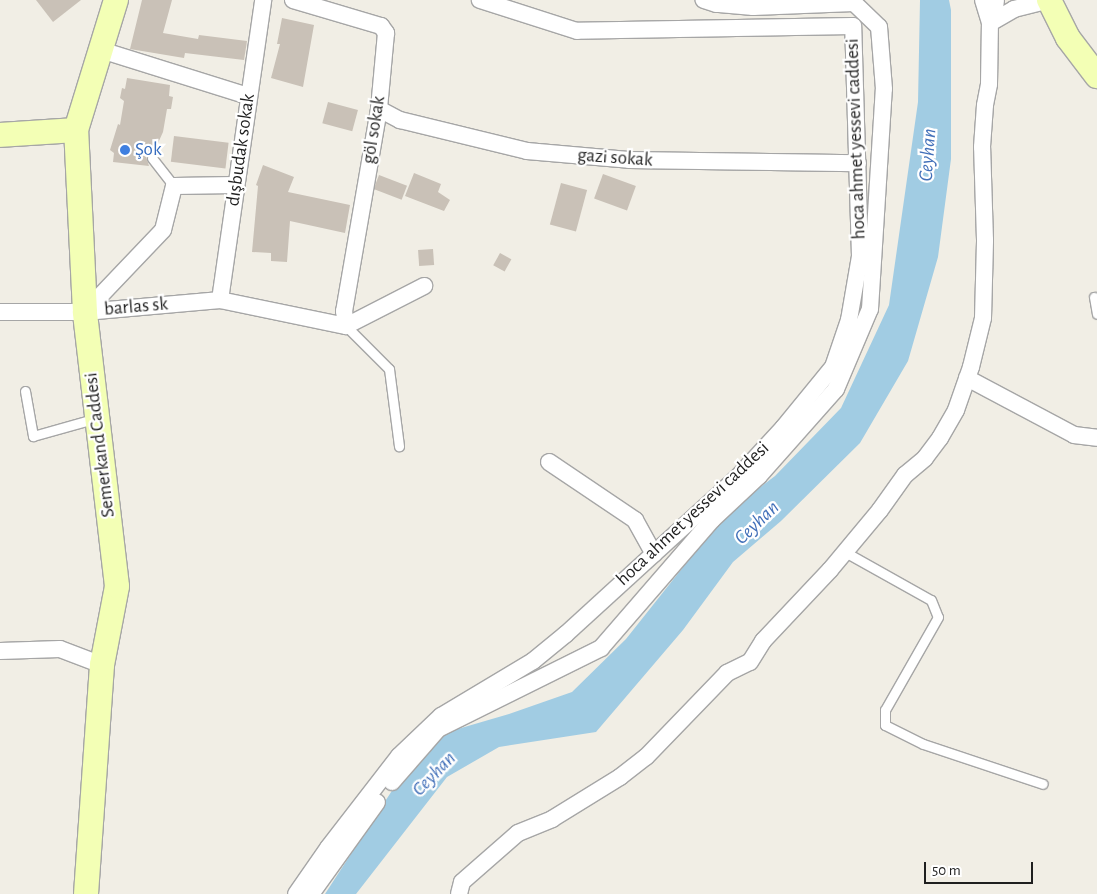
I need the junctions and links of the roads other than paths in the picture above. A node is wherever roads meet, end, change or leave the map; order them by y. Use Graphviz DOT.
graph roads {
  1 [pos="116,0"];
  2 [pos="262,0"];
  3 [pos="293,0"];
  4 [pos="480,0"];
  5 [pos="704,0"];
  6 [pos="983,0"];
  7 [pos="996,0"];
  8 [pos="1049,0"];
  9 [pos="990,23"];
  10 [pos="101,50"];
  11 [pos="1097,76"];
  12 [pos="248,96"];
  13 [pos="379,109"];
  14 [pos="76,130"];
  15 [pos="0,135"];
  16 [pos="152,158"];
  17 [pos="858,163"];
  18 [pos="235,185"];
  19 [pos="174,186"];
  20 [pos="424,286"];
  21 [pos="1094,296"];
  22 [pos="220,300"];
  23 [pos="0,312"];
  24 [pos="84,312"];
  25 [pos="1097,314"];
  26 [pos="346,326"];
  27 [pos="967,378"];
  28 [pos="25,391"];
  29 [pos="97,418"];
  30 [pos="1097,438"];
  31 [pos="399,446"];
  32 [pos="549,462"];
  33 [pos="845,552"];
  34 [pos="654,554"];
  35 [pos="0,651"];
  36 [pos="102,665"];
  37 [pos="1043,784"];
  38 [pos="86,894"];
  39 [pos="296,894"];
  40 [pos="311,894"];
  41 [pos="459,894"];
  1 -- 10 [label="street, Semerkand Caddesi"];
  2 -- 12 [label="street, dışbudak sokak"];
  3 -- 13 [label="street, göl sokak"];
  4 -- 17 [label="street, hoca ahmet yessevi caddesi"];
  5 -- 40 [label="street"];
  6 -- 9 [label="street"];
  7 -- 9 [label="street"];
  8 -- 9 [label="street"];
  8 -- 11 [label="street"];
  9 -- 27 [label="street"];
  10 -- 12 [label="street"];
  10 -- 14 [label="street, Semerkand Caddesi"];
  12 -- 18 [label="street, dışbudak sokak"];
  13 -- 17 [label="street, gazi sokak"];
  13 -- 26 [label="street, göl sokak"];
  14 -- 15 [label="street"];
  14 -- 24 [label="street, Semerkand Caddesi"];
  16 -- 19 [label="lane"];
  17 -- 34 [label="street, hoca ahmet yessevi caddesi"];
  18 -- 19 [label="street"];
  18 -- 22 [label="street, dışbudak sokak"];
  19 -- 24 [label="street, barlas sk"];
  20 -- 26 [label="street"];
  21 -- 25 [label="lane"];
  22 -- 24 [label="street, barlas sk"];
  22 -- 26 [label="street, barlas sk"];
  23 -- 24 [label="street"];
  24 -- 29 [label="street, Semerkand Caddesi"];
  26 -- 31 [label="lane"];
  27 -- 30 [label="street"];
  27 -- 33 [label="street"];
  28 -- 29 [label="lane"];
  29 -- 36 [label="street, Semerkand Caddesi"];
  32 -- 34 [label="street"];
  33 -- 37 [label="lane"];
  33 -- 41 [label="street"];
  34 -- 39 [label="street, hoca ahmet yessevi caddesi"];
  35 -- 36 [label="street"];
  36 -- 38 [label="street, Semerkand Caddesi"];
}
